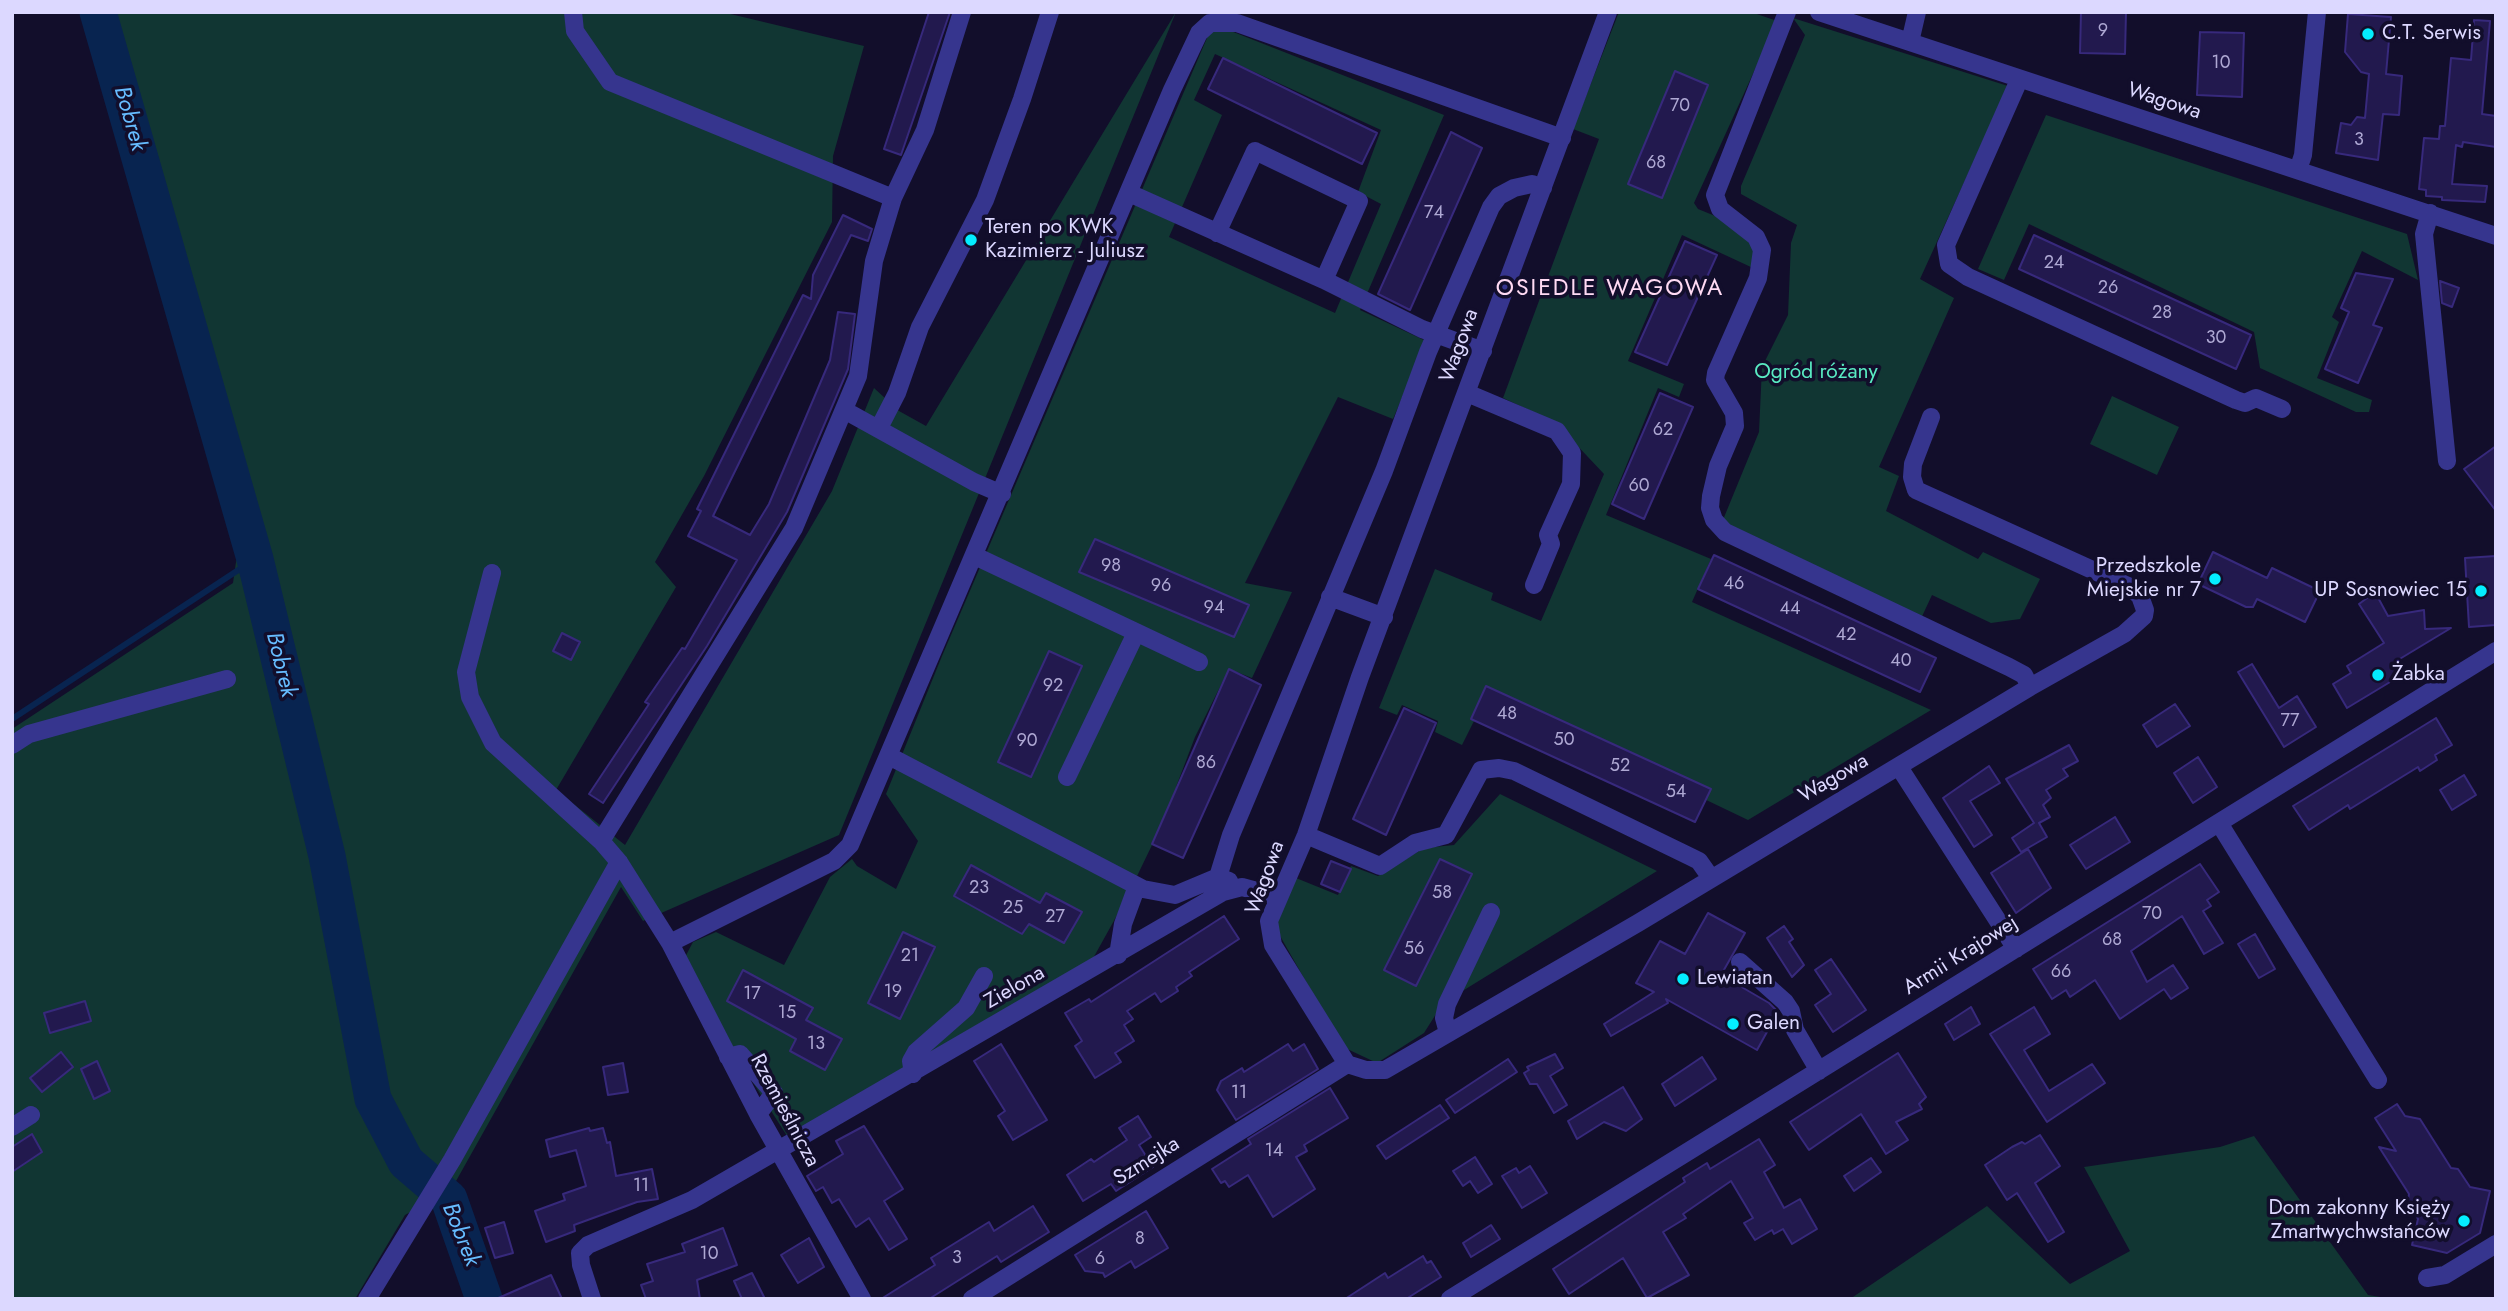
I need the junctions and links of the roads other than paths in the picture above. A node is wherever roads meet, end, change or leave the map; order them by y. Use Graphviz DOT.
graph roads {
  1 [pos="573,12"];
  2 [pos="962,12"];
  3 [pos="1050,12"];
  4 [pos="1608,12"];
  5 [pos="1787,12"];
  6 [pos="1819,12"];
  7 [pos="1917,12"];
  8 [pos="2317,12"];
  9 [pos="1910,42"];
  10 [pos="2019,80"];
  11 [pos="1562,138"];
  12 [pos="2298,170"];
  13 [pos="1543,188"];
  14 [pos="1129,193"];
  15 [pos="893,198"];
  16 [pos="2430,213"];
  17 [pos="1217,233"];
  18 [pos="2496,236"];
  19 [pos="1324,280"];
  20 [pos="1436,333"];
  21 [pos="1483,351"];
  22 [pos="1467,393"];
  23 [pos="2282,409"];
  24 [pos="844,410"];
  25 [pos="1931,417"];
  26 [pos="878,428"];
  27 [pos="2447,461"];
  28 [pos="1002,494"];
  29 [pos="975,556"];
  30 [pos="492,573"];
  31 [pos="1534,584"];
  32 [pos="1330,597"];
  33 [pos="1384,617"];
  34 [pos="1136,633"];
  35 [pos="2496,651"];
  36 [pos="1199,662"];
  37 [pos="227,678"];
  38 [pos="2030,687"];
  39 [pos="12,745"];
  40 [pos="890,756"];
  41 [pos="1899,767"];
  42 [pos="1067,776"];
  43 [pos="2220,823"];
  44 [pos="1306,835"];
  45 [pos="601,841"];
  46 [pos="619,862"];
  47 [pos="1218,877"];
  48 [pos="1711,878"];
  49 [pos="1138,886"];
  50 [pos="1238,887"];
  51 [pos="1279,897"];
  52 [pos="1491,912"];
  53 [pos="670,943"];
  54 [pos="2016,949"];
  55 [pos="1118,955"];
  56 [pos="1740,962"];
  57 [pos="984,976"];
  58 [pos="1448,1032"];
  59 [pos="1347,1064"];
  60 [pos="1819,1071"];
  61 [pos="913,1074"];
  62 [pos="2378,1080"];
  63 [pos="31,1115"];
  64 [pos="12,1127"];
  65 [pos="778,1150"];
  66 [pos="2496,1244"];
  67 [pos="2427,1278"];
  68 [pos="367,1299"];
  69 [pos="592,1299"];
  70 [pos="862,1299"];
  71 [pos="972,1299"];
  72 [pos="1450,1299"];
  1 -- 15 [label="street"];
  2 -- 15 [label="street"];
  3 -- 26 [label="street"];
  4 -- 11 [label="street, Wagowa"];
  5 -- 38 [label="street"];
  6 -- 9 [label="street, Wagowa"];
  7 -- 9 [label="street"];
  8 -- 12 [label="street"];
  9 -- 10 [label="street, Wagowa"];
  10 -- 12 [label="street, Wagowa"];
  10 -- 23 [label="street"];
  11 -- 13 [label="street, Wagowa"];
  11 -- 14 [label="street"];
  12 -- 16 [label="street, Wagowa"];
  13 -- 20 [label="street"];
  13 -- 21 [label="street, Wagowa"];
  14 -- 17 [label="street"];
  14 -- 28 [label="street"];
  15 -- 24 [label="street"];
  16 -- 18 [label="street, Wagowa"];
  16 -- 27 [label="street"];
  17 -- 19 [label="street"];
  17 -- 19 [label="street"];
  19 -- 20 [label="street"];
  20 -- 21 [label="street"];
  20 -- 32 [label="street"];
  21 -- 22 [label="street, Wagowa"];
  22 -- 31 [label="street"];
  22 -- 33 [label="street, Wagowa"];
  24 -- 26 [label="street"];
  24 -- 45 [label="street"];
  25 -- 38 [label="street, Wagowa"];
  26 -- 28 [label="street"];
  28 -- 29 [label="street"];
  29 -- 34 [label="street"];
  29 -- 40 [label="street"];
  30 -- 45 [label="street, Rzemieślnicza"];
  32 -- 33 [label="street"];
  32 -- 47 [label="street"];
  33 -- 44 [label="street, Wagowa"];
  34 -- 36 [label="street"];
  34 -- 42 [label="street"];
  35 -- 43 [label="street, Armii Krajowej"];
  37 -- 39 [label="street"];
  38 -- 41 [label="street, Wagowa"];
  40 -- 49 [label="street"];
  40 -- 53 [label="street"];
  41 -- 48 [label="street, Wagowa"];
  41 -- 54 [label="street"];
  43 -- 54 [label="street, Armii Krajowej"];
  43 -- 62 [label="street"];
  44 -- 48 [label="street"];
  44 -- 51 [label="street, Wagowa"];
  45 -- 46 [label="street, Rzemieślnicza"];
  46 -- 53 [label="street, Rzemieślnicza"];
  46 -- 68 [label="street"];
  47 -- 49 [label="street"];
  47 -- 50 [label="street"];
  48 -- 58 [label="street, Wagowa"];
  49 -- 55 [label="street"];
  50 -- 51 [label="street"];
  50 -- 55 [label="street, Zielona"];
  51 -- 59 [label="street, Wagowa"];
  52 -- 58 [label="street"];
  53 -- 65 [label="street, Rzemieślnicza"];
  54 -- 60 [label="street, Armii Krajowej"];
  55 -- 61 [label="street, Zielona"];
  56 -- 60 [label="street"];
  57 -- 61 [label="street"];
  58 -- 59 [label="street, Wagowa"];
  59 -- 71 [label="street, Szmejka"];
  60 -- 72 [label="street, Armii Krajowej"];
  61 -- 65 [label="street, Zielona"];
  63 -- 64 [label="street"];
  65 -- 69 [label="street, Zielona"];
  65 -- 70 [label="street, Rzemieślnicza"];
  66 -- 67 [label="street"];
}
